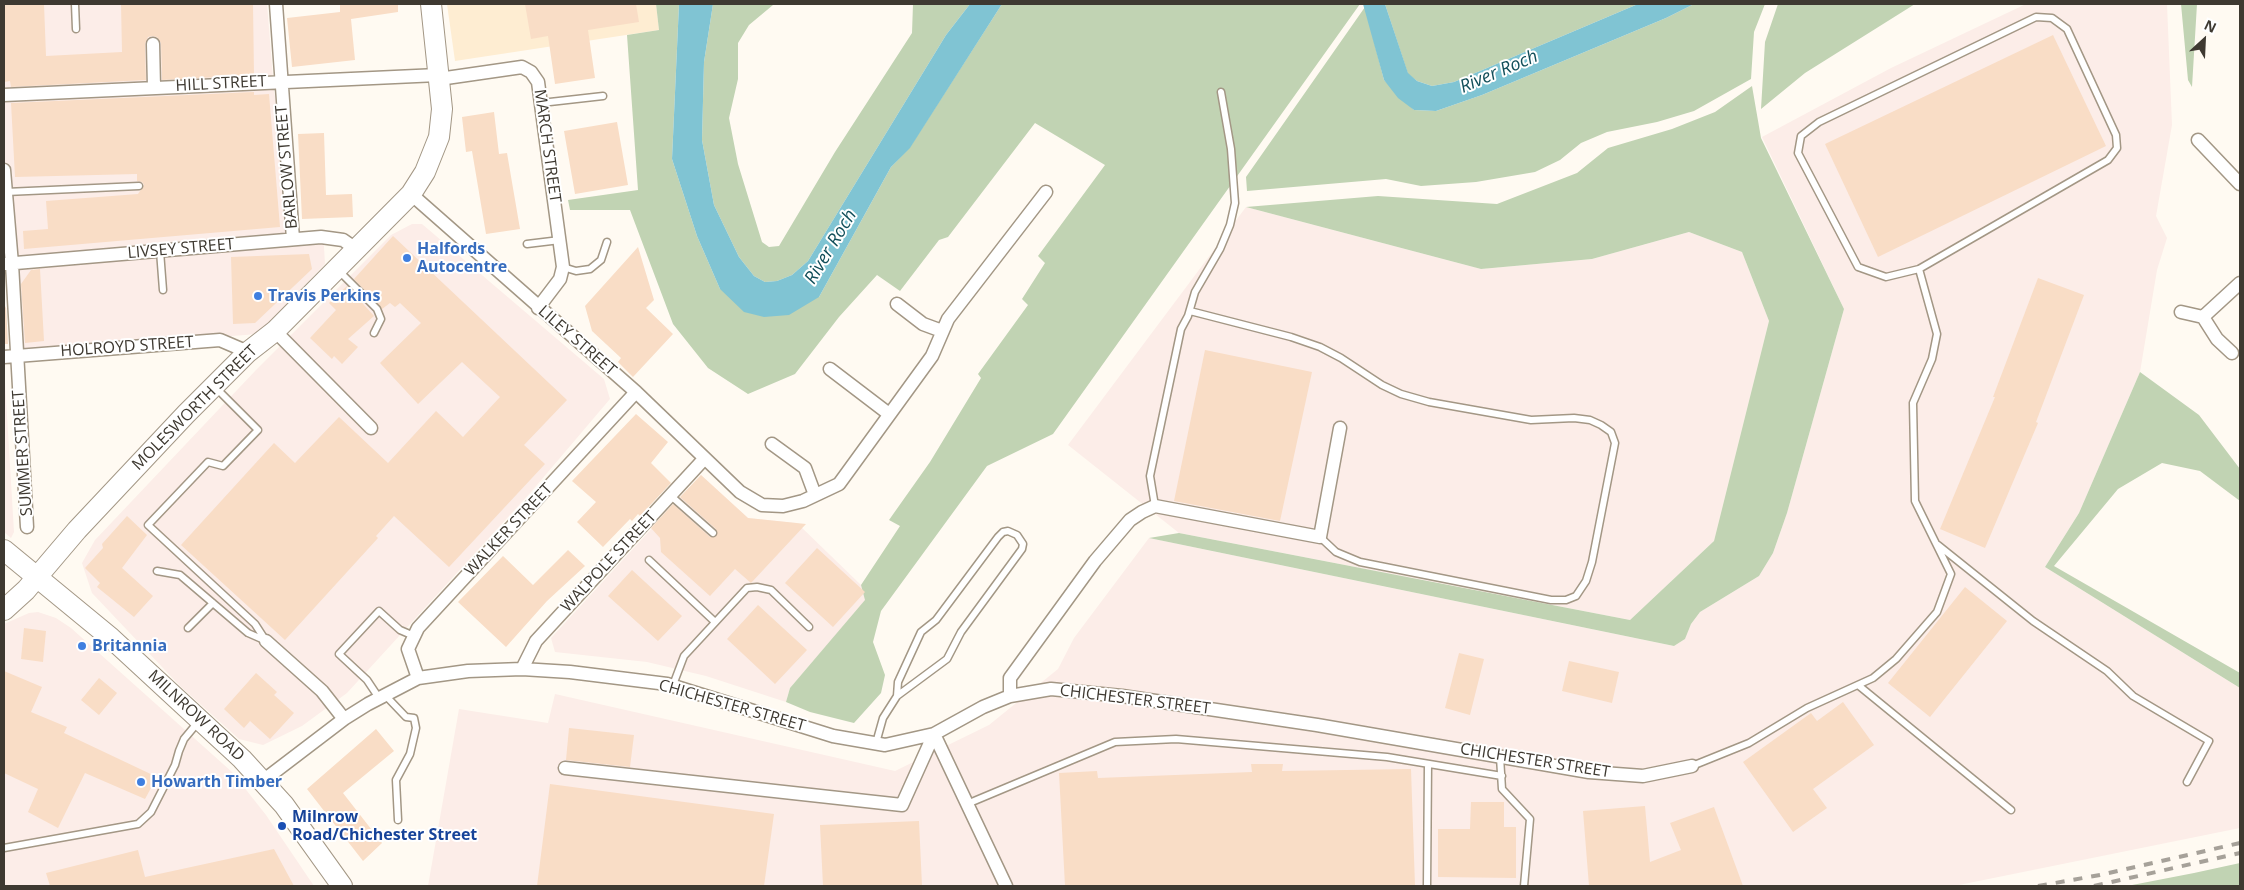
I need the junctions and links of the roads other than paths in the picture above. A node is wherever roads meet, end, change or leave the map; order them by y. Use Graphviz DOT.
graph roads {
  1 [pos="75,4"];
  2 [pos="276,4"];
  3 [pos="431,4"];
  4 [pos="76,29"];
  5 [pos="153,44"];
  6 [pos="438,77"];
  7 [pos="280,81"];
  8 [pos="154,88"];
  9 [pos="1221,92"];
  10 [pos="4,95"];
  11 [pos="603,96"];
  12 [pos="541,103"];
  13 [pos="2198,140"];
  14 [pos="4,170"];
  15 [pos="2240,184"];
  16 [pos="139,186"];
  17 [pos="1046,192"];
  18 [pos="411,194"];
  19 [pos="5,199"];
  20 [pos="293,240"];
  21 [pos="560,240"];
  22 [pos="607,242"];
  23 [pos="527,244"];
  24 [pos="356,249"];
  25 [pos="160,251"];
  26 [pos="8,264"];
  27 [pos="563,267"];
  28 [pos="336,268"];
  29 [pos="1919,269"];
  30 [pos="2240,283"];
  31 [pos="163,290"];
  32 [pos="897,304"];
  33 [pos="538,308"];
  34 [pos="1190,311"];
  35 [pos="2181,312"];
  36 [pos="2203,317"];
  37 [pos="275,331"];
  38 [pos="942,331"];
  39 [pos="374,334"];
  40 [pos="248,352"];
  41 [pos="2232,353"];
  42 [pos="10,356"];
  43 [pos="830,369"];
  44 [pos="214,387"];
  45 [pos="636,392"];
  46 [pos="889,414"];
  47 [pos="371,428"];
  48 [pos="1340,428"];
  49 [pos="772,444"];
  50 [pos="704,459"];
  51 [pos="816,495"];
  52 [pos="670,496"];
  53 [pos="1155,506"];
  54 [pos="27,526"];
  55 [pos="713,534"];
  56 [pos="1320,537"];
  57 [pos="1936,542"];
  58 [pos="4,550"];
  59 [pos="648,560"];
  60 [pos="157,571"];
  61 [pos="37,576"];
  62 [pos="213,603"];
  63 [pos="4,610"];
  64 [pos="715,622"];
  65 [pos="810,627"];
  66 [pos="188,628"];
  67 [pos="414,636"];
  68 [pos="266,641"];
  69 [pos="522,669"];
  70 [pos="418,678"];
  71 [pos="1858,685"];
  72 [pos="673,686"];
  73 [pos="898,696"];
  74 [pos="1010,696"];
  75 [pos="382,697"];
  76 [pos="344,719"];
  77 [pos="200,720"];
  78 [pos="934,734"];
  79 [pos="876,743"];
  80 [pos="1500,757"];
  81 [pos="1428,764"];
  82 [pos="1692,766"];
  83 [pos="565,768"];
  84 [pos="1502,776"];
  85 [pos="264,780"];
  86 [pos="2187,782"];
  87 [pos="967,804"];
  88 [pos="2011,810"];
  89 [pos="398,820"];
  90 [pos="4,848"];
  91 [pos="342,886"];
  92 [pos="1006,886"];
  93 [pos="1427,886"];
  94 [pos="1524,886"];
  1 -- 4 [label="lane"];
  2 -- 7 [label="street, BARLOW STREET"];
  3 -- 6 [label="main road, MOLESWORTH STREET"];
  5 -- 8 [label="street"];
  6 -- 7 [label="street, HILL STREET"];
  6 -- 12 [label="street, MARCH STREET"];
  6 -- 18 [label="main road, MOLESWORTH STREET"];
  7 -- 8 [label="street, HILL STREET"];
  7 -- 20 [label="street, BARLOW STREET"];
  8 -- 10 [label="street, HILL STREET"];
  9 -- 34 [label="lane"];
  11 -- 12 [label="lane"];
  12 -- 21 [label="street, MARCH STREET"];
  13 -- 15 [label="street"];
  14 -- 19 [label="street, SUMMER STREET"];
  16 -- 19 [label="lane"];
  17 -- 38 [label="street, LILEY STREET"];
  18 -- 24 [label="main road, MOLESWORTH STREET"];
  18 -- 33 [label="street, LILEY STREET"];
  19 -- 26 [label="street, SUMMER STREET"];
  20 -- 24 [label="street, LIVSEY STREET"];
  20 -- 25 [label="street, LIVSEY STREET"];
  21 -- 23 [label="lane"];
  21 -- 27 [label="street, MARCH STREET"];
  22 -- 27 [label="lane"];
  24 -- 28 [label="main road, MOLESWORTH STREET"];
  25 -- 26 [label="street, LIVSEY STREET"];
  25 -- 31 [label="lane"];
  26 -- 42 [label="street, SUMMER STREET"];
  27 -- 33 [label="street"];
  28 -- 37 [label="main road, MOLESWORTH STREET"];
  28 -- 39 [label="lane"];
  29 -- 29 [label="lane"];
  29 -- 57 [label="lane"];
  30 -- 36 [label="street"];
  32 -- 38 [label="street"];
  33 -- 45 [label="street, LILEY STREET"];
  34 -- 53 [label="lane"];
  34 -- 56 [label="lane"];
  35 -- 36 [label="street"];
  36 -- 41 [label="street"];
  37 -- 40 [label="main road, MOLESWORTH STREET"];
  37 -- 47 [label="street"];
  38 -- 46 [label="street, LILEY STREET"];
  40 -- 42 [label="street, HOLROYD STREET"];
  40 -- 44 [label="main road, MOLESWORTH STREET"];
  42 -- 54 [label="street, SUMMER STREET"];
  43 -- 46 [label="street"];
  44 -- 61 [label="main road, MOLESWORTH STREET"];
  44 -- 68 [label="lane"];
  45 -- 50 [label="street, LILEY STREET"];
  45 -- 67 [label="street, WALKER STREET"];
  46 -- 51 [label="street, LILEY STREET"];
  48 -- 56 [label="street"];
  49 -- 51 [label="street"];
  50 -- 51 [label="street, LILEY STREET"];
  50 -- 52 [label="street, WALPOLE STREET"];
  52 -- 55 [label="lane"];
  52 -- 69 [label="street, WALPOLE STREET"];
  53 -- 56 [label="street"];
  53 -- 74 [label="street"];
  57 -- 71 [label="lane"];
  57 -- 86 [label="lane"];
  58 -- 61 [label="main road, MILNROW ROAD"];
  59 -- 64 [label="lane"];
  60 -- 62 [label="lane"];
  61 -- 63 [label="main road, MOLESWORTH STREET"];
  61 -- 77 [label="main road, MILNROW ROAD"];
  62 -- 66 [label="lane"];
  62 -- 68 [label="lane"];
  64 -- 65 [label="lane"];
  64 -- 72 [label="lane"];
  67 -- 70 [label="street"];
  67 -- 75 [label="lane"];
  68 -- 76 [label="street"];
  69 -- 70 [label="street, CHICHESTER STREET"];
  69 -- 72 [label="street, CHICHESTER STREET"];
  70 -- 75 [label="street, CHICHESTER STREET"];
  71 -- 82 [label="lane"];
  71 -- 88 [label="lane"];
  72 -- 79 [label="street, CHICHESTER STREET"];
  73 -- 73 [label="lane"];
  73 -- 79 [label="lane"];
  74 -- 78 [label="street, CHICHESTER STREET"];
  74 -- 80 [label="street, CHICHESTER STREET"];
  75 -- 76 [label="street, CHICHESTER STREET"];
  75 -- 89 [label="lane"];
  76 -- 85 [label="street, CHICHESTER STREET"];
  77 -- 85 [label="main road, MILNROW ROAD"];
  77 -- 90 [label="lane"];
  78 -- 79 [label="street, CHICHESTER STREET"];
  78 -- 83 [label="street"];
  78 -- 87 [label="street"];
  80 -- 82 [label="street, CHICHESTER STREET"];
  80 -- 84 [label="lane"];
  81 -- 84 [label="lane"];
  81 -- 87 [label="lane"];
  81 -- 93 [label="lane"];
  84 -- 94 [label="lane"];
  85 -- 91 [label="main road, MILNROW ROAD"];
  87 -- 92 [label="street"];
}
